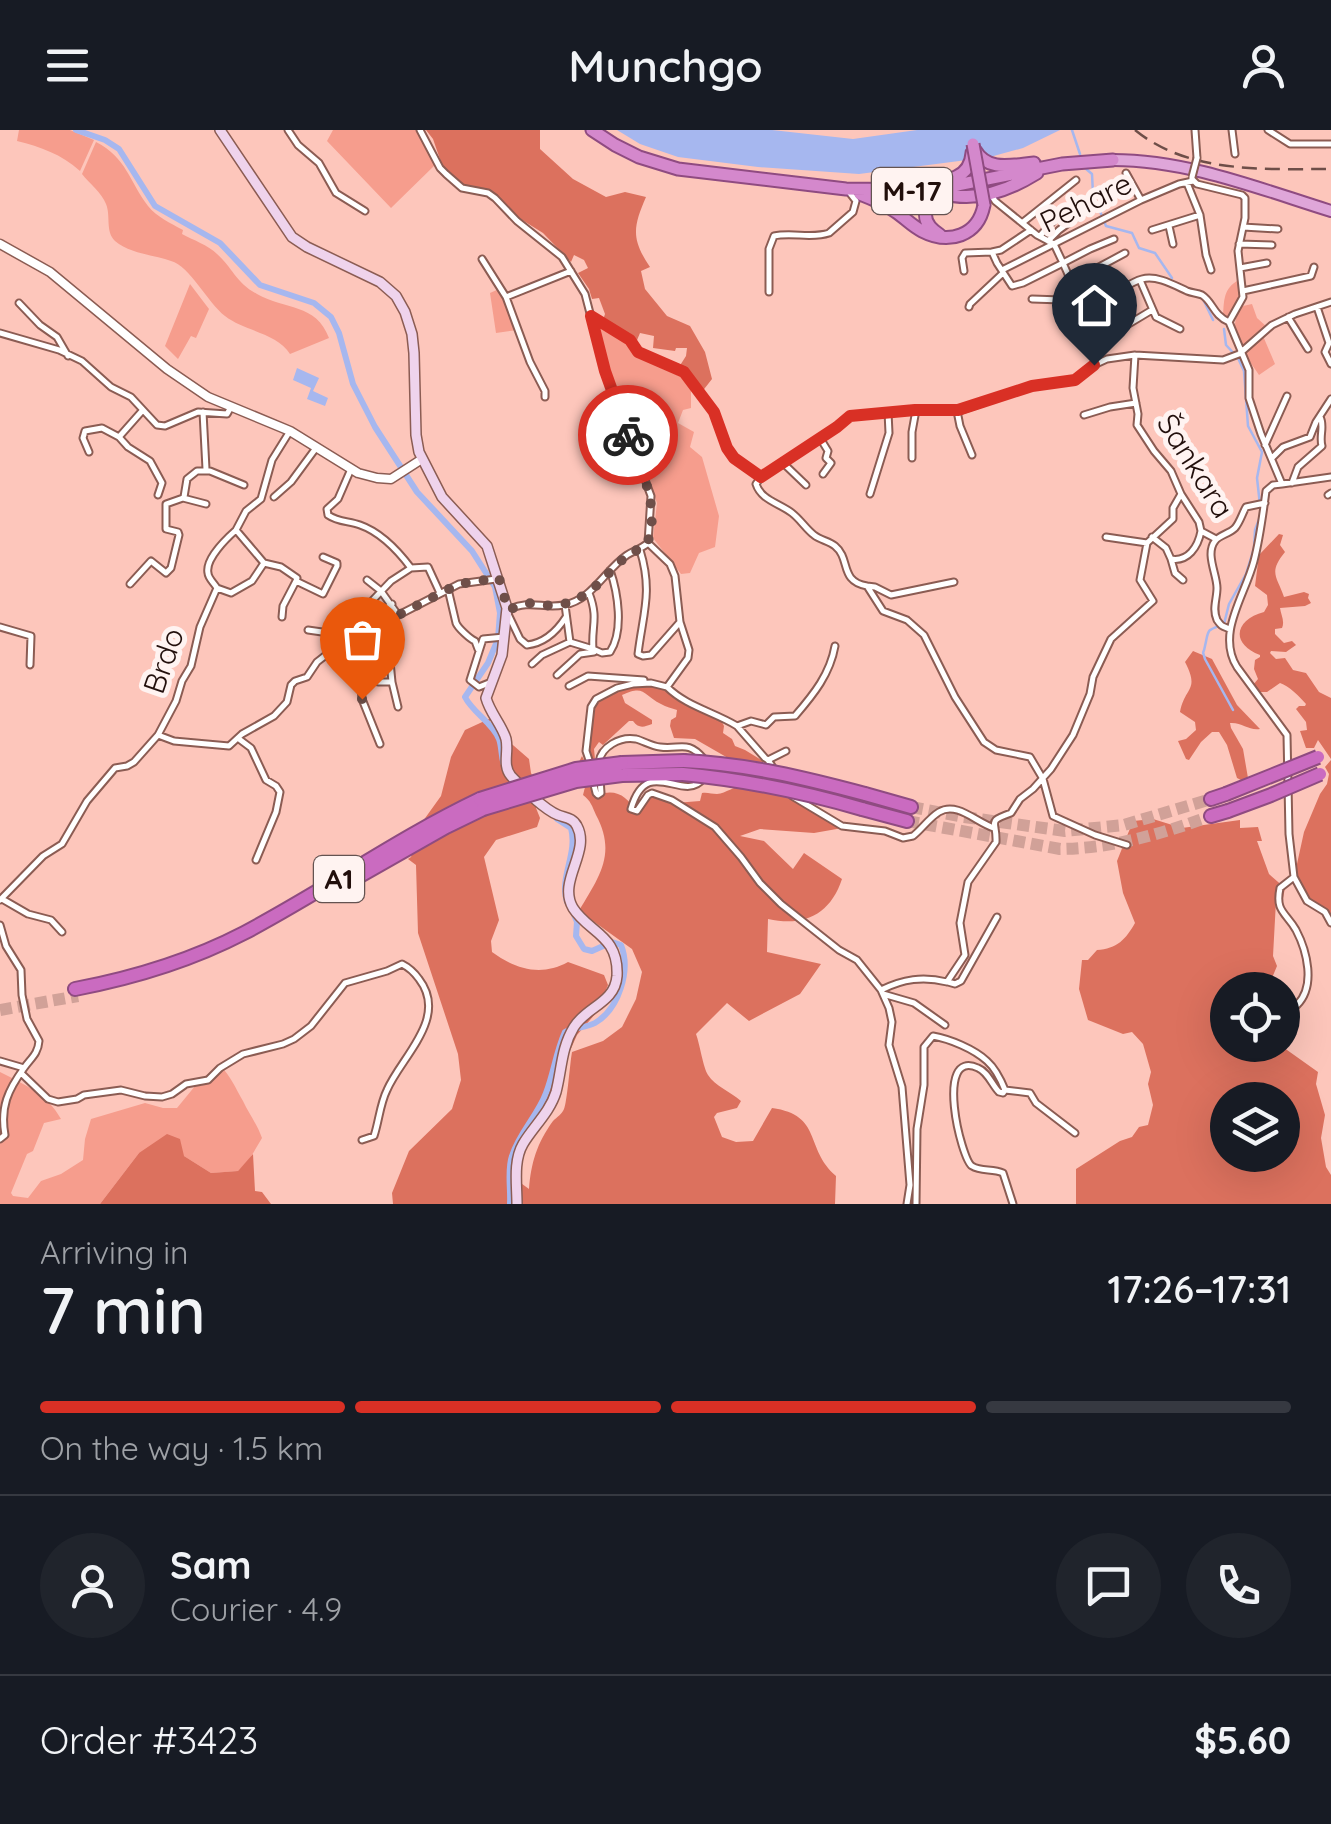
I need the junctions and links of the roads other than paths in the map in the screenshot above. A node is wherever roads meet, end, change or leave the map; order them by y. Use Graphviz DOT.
graph roads {
  1 [pos="220,130"];
  2 [pos="288,130"];
  3 [pos="420,130"];
  4 [pos="592,130"];
  5 [pos="969,130"];
  6 [pos="1194,130"];
  7 [pos="1232,130"];
  8 [pos="1268,130"];
  9 [pos="973,144"];
  10 [pos="1331,144"];
  11 [pos="1235,154"];
  12 [pos="1113,160"];
  13 [pos="1042,168"];
  14 [pos="1126,173"];
  15 [pos="1002,177"];
  16 [pos="1076,180"];
  17 [pos="1191,181"];
  18 [pos="821,187"];
  19 [pos="849,192"];
  20 [pos="942,193"];
  21 [pos="988,200"];
  22 [pos="1079,200"];
  23 [pos="1140,200"];
  24 [pos="1093,205"];
  25 [pos="365,211"];
  26 [pos="1331,211"];
  27 [pos="1200,215"];
  28 [pos="1022,223"];
  29 [pos="1169,226"];
  30 [pos="1242,228"];
  31 [pos="1278,228"];
  32 [pos="1032,230"];
  33 [pos="1152,230"];
  34 [pos="1040,236"];
  35 [pos="954,237"];
  36 [pos="1114,239"];
  37 [pos="1051,242"];
  38 [pos="0,244"];
  39 [pos="1172,244"];
  40 [pos="1239,244"];
  41 [pos="1272,245"];
  42 [pos="992,252"];
  43 [pos="1125,253"];
  44 [pos="482,259"];
  45 [pos="1063,263"];
  46 [pos="1266,263"];
  47 [pos="1314,267"];
  48 [pos="1240,268"];
  49 [pos="1212,270"];
  50 [pos="571,271"];
  51 [pos="964,271"];
  52 [pos="1003,272"];
  53 [pos="1140,280"];
  54 [pos="1071,282"];
  55 [pos="1243,291"];
  56 [pos="769,292"];
  57 [pos="506,297"];
  58 [pos="1078,298"];
  59 [pos="1032,299"];
  60 [pos="19,302"];
  61 [pos="1331,302"];
  62 [pos="1316,306"];
  63 [pos="970,307"];
  64 [pos="1152,310"];
  65 [pos="591,316"];
  66 [pos="1288,317"];
  67 [pos="1229,322"];
  68 [pos="1127,326"];
  69 [pos="1180,329"];
  70 [pos="0,333"];
  71 [pos="1308,349"];
  72 [pos="1238,354"];
  73 [pos="1135,355"];
  74 [pos="68,356"];
  75 [pos="1331,364"];
  76 [pos="1288,396"];
  77 [pos="545,397"];
  78 [pos="1331,399"];
  79 [pos="1136,403"];
  80 [pos="231,407"];
  81 [pos="916,410"];
  82 [pos="958,410"];
  83 [pos="142,411"];
  84 [pos="204,412"];
  85 [pos="888,412"];
  86 [pos="1084,415"];
  87 [pos="1320,417"];
  88 [pos="290,431"];
  89 [pos="119,437"];
  90 [pos="820,438"];
  91 [pos="1265,445"];
  92 [pos="316,448"];
  93 [pos="89,452"];
  94 [pos="972,455"];
  95 [pos="912,458"];
  96 [pos="1272,458"];
  97 [pos="418,461"];
  98 [pos="782,462"];
  99 [pos="206,470"];
  100 [pos="350,470"];
  101 [pos="823,474"];
  102 [pos="1329,476"];
  103 [pos="761,477"];
  104 [pos="1292,483"];
  105 [pos="806,484"];
  106 [pos="1282,484"];
  107 [pos="244,486"];
  108 [pos="870,494"];
  109 [pos="1181,494"];
  110 [pos="158,495"];
  111 [pos="184,498"];
  112 [pos="274,498"];
  113 [pos="1261,503"];
  114 [pos="206,504"];
  115 [pos="236,530"];
  116 [pos="1202,531"];
  117 [pos="1106,537"];
  118 [pos="1149,540"];
  119 [pos="1216,540"];
  120 [pos="648,543"];
  121 [pos="640,550"];
  122 [pos="322,557"];
  123 [pos="1170,559"];
  124 [pos="264,563"];
  125 [pos="411,568"];
  126 [pos="610,570"];
  127 [pos="496,579"];
  128 [pos="366,580"];
  129 [pos="1183,580"];
  130 [pos="296,581"];
  131 [pos="954,582"];
  132 [pos="130,584"];
  133 [pos="867,586"];
  134 [pos="217,588"];
  135 [pos="448,588"];
  136 [pos="382,591"];
  137 [pos="440,593"];
  138 [pos="588,593"];
  139 [pos="392,604"];
  140 [pos="565,605"];
  141 [pos="507,612"];
  142 [pos="398,615"];
  143 [pos="282,617"];
  144 [pos="566,617"];
  145 [pos="680,622"];
  146 [pos="1224,626"];
  147 [pos="0,627"];
  148 [pos="308,630"];
  149 [pos="501,637"];
  150 [pos="359,642"];
  151 [pos="570,642"];
  152 [pos="835,646"];
  153 [pos="340,647"];
  154 [pos="479,650"];
  155 [pos="594,650"];
  156 [pos="390,662"];
  157 [pos="532,664"];
  158 [pos="30,666"];
  159 [pos="557,675"];
  160 [pos="360,678"];
  161 [pos="492,681"];
  162 [pos="392,682"];
  163 [pos="652,683"];
  164 [pos="569,686"];
  165 [pos="667,686"];
  166 [pos="398,707"];
  167 [pos="737,726"];
  168 [pos="158,735"];
  169 [pos="238,738"];
  170 [pos="380,744"];
  171 [pos="786,751"];
  172 [pos="1318,757"];
  173 [pos="768,760"];
  174 [pos="1320,774"];
  175 [pos="1042,779"];
  176 [pos="1212,799"];
  177 [pos="909,814"];
  178 [pos="1211,816"];
  179 [pos="994,828"];
  180 [pos="1127,845"];
  181 [pos="256,860"];
  182 [pos="1294,877"];
  183 [pos="1,899"];
  184 [pos="997,918"];
  185 [pos="1331,923"];
  186 [pos="0,925"];
  187 [pos="62,932"];
  188 [pos="948,982"];
  189 [pos="76,992"];
  190 [pos="882,992"];
  191 [pos="1300,1002"];
  192 [pos="945,1025"];
  193 [pos="0,1061"];
  194 [pos="22,1071"];
  195 [pos="1006,1090"];
  196 [pos="1075,1133"];
  197 [pos="0,1138"];
  198 [pos="362,1140"];
  199 [pos="517,1204"];
  200 [pos="907,1204"];
  201 [pos="916,1204"];
  202 [pos="1013,1204"];
  1 -- 97 [label="main road"];
  2 -- 25 [label="street"];
  3 -- 50 [label="street"];
  4 -- 18 [label="highway, M-17"];
  5 -- 9 [label="main road, bridge"];
  6 -- 17 [label="street, bridge"];
  7 -- 11 [label="street"];
  8 -- 10 [label="street"];
  9 -- 12 [label="highway"];
  9 -- 18 [label="highway"];
  9 -- 21 [label="highway, bridge"];
  12 -- 13 [label="highway, M-17"];
  12 -- 26 [label="main road, M-17"];
  13 -- 15 [label="highway, M-17"];
  13 -- 21 [label="highway"];
  14 -- 23 [label="street"];
  15 -- 18 [label="highway, M-17"];
  15 -- 20 [label="highway"];
  16 -- 28 [label="street"];
  17 -- 23 [label="street, Pehare"];
  17 -- 27 [label="street"];
  17 -- 30 [label="street"];
  18 -- 19 [label="highway"];
  19 -- 35 [label="highway"];
  19 -- 56 [label="street"];
  20 -- 21 [label="highway"];
  20 -- 35 [label="highway"];
  21 -- 28 [label="street"];
  21 -- 35 [label="highway"];
  22 -- 34 [label="street"];
  23 -- 37 [label="street, Pehare"];
  24 -- 37 [label="street"];
  27 -- 29 [label="street"];
  27 -- 49 [label="street"];
  28 -- 32 [label="street"];
  29 -- 33 [label="street"];
  29 -- 39 [label="street"];
  30 -- 31 [label="street"];
  30 -- 40 [label="street"];
  32 -- 34 [label="street"];
  32 -- 42 [label="street"];
  34 -- 37 [label="street"];
  36 -- 45 [label="street"];
  37 -- 45 [label="street"];
  37 -- 52 [label="street, Pehare"];
  38 -- 80 [label="street"];
  40 -- 41 [label="street"];
  40 -- 48 [label="street"];
  42 -- 51 [label="street"];
  42 -- 52 [label="street"];
  43 -- 54 [label="street, Pehare"];
  44 -- 57 [label="street"];
  45 -- 52 [label="street"];
  45 -- 54 [label="street"];
  46 -- 48 [label="street"];
  47 -- 55 [label="street"];
  48 -- 55 [label="street"];
  50 -- 57 [label="street"];
  50 -- 65 [label="street"];
  52 -- 63 [label="street, Pehare"];
  53 -- 58 [label="street"];
  53 -- 64 [label="street"];
  53 -- 67 [label="street"];
  54 -- 58 [label="street"];
  55 -- 67 [label="street"];
  57 -- 77 [label="street"];
  58 -- 59 [label="street"];
  60 -- 74 [label="street"];
  61 -- 62 [label="street"];
  62 -- 66 [label="street"];
  62 -- 75 [label="street"];
  64 -- 68 [label="street"];
  64 -- 69 [label="street"];
  65 -- 103 [label="street"];
  65 -- 120 [label="street"];
  66 -- 71 [label="street"];
  66 -- 72 [label="street"];
  67 -- 72 [label="street"];
  70 -- 74 [label="street"];
  72 -- 73 [label="street"];
  72 -- 91 [label="street"];
  73 -- 79 [label="street, Šankara"];
  73 -- 82 [label="street"];
  74 -- 83 [label="street"];
  76 -- 91 [label="street"];
  78 -- 87 [label="street"];
  79 -- 86 [label="street"];
  79 -- 109 [label="street, Šankara"];
  80 -- 84 [label="street"];
  80 -- 88 [label="street"];
  81 -- 82 [label="street"];
  81 -- 85 [label="street"];
  81 -- 95 [label="street"];
  82 -- 94 [label="street"];
  83 -- 84 [label="street"];
  83 -- 89 [label="street"];
  84 -- 99 [label="street"];
  85 -- 90 [label="street"];
  85 -- 108 [label="street"];
  87 -- 96 [label="street"];
  87 -- 104 [label="street"];
  88 -- 92 [label="street"];
  88 -- 115 [label="street"];
  89 -- 93 [label="street"];
  89 -- 110 [label="street"];
  90 -- 98 [label="street"];
  90 -- 101 [label="street"];
  91 -- 96 [label="street"];
  92 -- 100 [label="street"];
  92 -- 112 [label="street"];
  96 -- 106 [label="street"];
  97 -- 100 [label="street"];
  97 -- 127 [label="main road"];
  98 -- 103 [label="street"];
  98 -- 105 [label="street"];
  99 -- 107 [label="street"];
  99 -- 111 [label="street"];
  100 -- 125 [label="street"];
  102 -- 104 [label="street"];
  103 -- 133 [label="street"];
  104 -- 106 [label="street"];
  106 -- 113 [label="street"];
  109 -- 116 [label="street, Šankara"];
  109 -- 118 [label="street"];
  111 -- 114 [label="street"];
  111 -- 132 [label="street"];
  113 -- 119 [label="street"];
  113 -- 146 [label="street"];
  115 -- 124 [label="street"];
  115 -- 134 [label="street"];
  116 -- 119 [label="street, Šankara"];
  116 -- 123 [label="street"];
  117 -- 118 [label="street"];
  118 -- 123 [label="street"];
  118 -- 175 [label="street"];
  119 -- 146 [label="street"];
  120 -- 121 [label="street"];
  120 -- 145 [label="street"];
  121 -- 126 [label="street"];
  121 -- 145 [label="street"];
  122 -- 130 [label="street"];
  123 -- 129 [label="street"];
  124 -- 130 [label="street"];
  124 -- 134 [label="street"];
  125 -- 136 [label="street"];
  125 -- 137 [label="street"];
  126 -- 138 [label="street"];
  126 -- 155 [label="street"];
  127 -- 135 [label="street"];
  127 -- 141 [label="main road"];
  128 -- 136 [label="street"];
  130 -- 143 [label="street"];
  131 -- 133 [label="street"];
  133 -- 175 [label="street"];
  134 -- 168 [label="street, Brdo"];
  135 -- 137 [label="street"];
  135 -- 154 [label="street"];
  136 -- 139 [label="street"];
  136 -- 139 [label="street"];
  137 -- 142 [label="street"];
  138 -- 140 [label="street"];
  138 -- 155 [label="street"];
  139 -- 142 [label="street"];
  140 -- 141 [label="street"];
  140 -- 144 [label="street"];
  141 -- 144 [label="street"];
  141 -- 149 [label="main road"];
  142 -- 150 [label="street"];
  144 -- 151 [label="street"];
  145 -- 165 [label="street"];
  146 -- 182 [label="street"];
  147 -- 158 [label="street"];
  148 -- 153 [label="street"];
  149 -- 154 [label="street"];
  149 -- 161 [label="main road"];
  150 -- 153 [label="street"];
  150 -- 160 [label="street"];
  151 -- 155 [label="street"];
  151 -- 157 [label="street"];
  152 -- 167 [label="street"];
  153 -- 169 [label="street"];
  154 -- 161 [label="street"];
  155 -- 159 [label="street"];
  156 -- 162 [label="street"];
  160 -- 162 [label="street"];
  160 -- 170 [label="street"];
  161 -- 199 [label="main road"];
  162 -- 166 [label="street"];
  163 -- 164 [label="street"];
  163 -- 165 [label="street"];
  163 -- 190 [label="street"];
  165 -- 167 [label="street"];
  167 -- 173 [label="street"];
  168 -- 169 [label="street"];
  168 -- 183 [label="street, Brdo"];
  169 -- 181 [label="street"];
  171 -- 173 [label="street"];
  172 -- 176 [label="highway, bridge"];
  173 -- 179 [label="street"];
  174 -- 178 [label="highway, bridge"];
  175 -- 179 [label="street"];
  175 -- 180 [label="street"];
  177 -- 189 [label="highway, A1, bridge"];
  179 -- 188 [label="street"];
  182 -- 185 [label="street"];
  182 -- 191 [label="street"];
  183 -- 187 [label="street"];
  184 -- 188 [label="street"];
  186 -- 194 [label="street"];
  188 -- 190 [label="street"];
  190 -- 192 [label="street"];
  190 -- 200 [label="street"];
  193 -- 194 [label="street"];
  194 -- 197 [label="street"];
  194 -- 198 [label="street"];
  195 -- 196 [label="street"];
  195 -- 201 [label="street"];
  195 -- 202 [label="street"];
}
